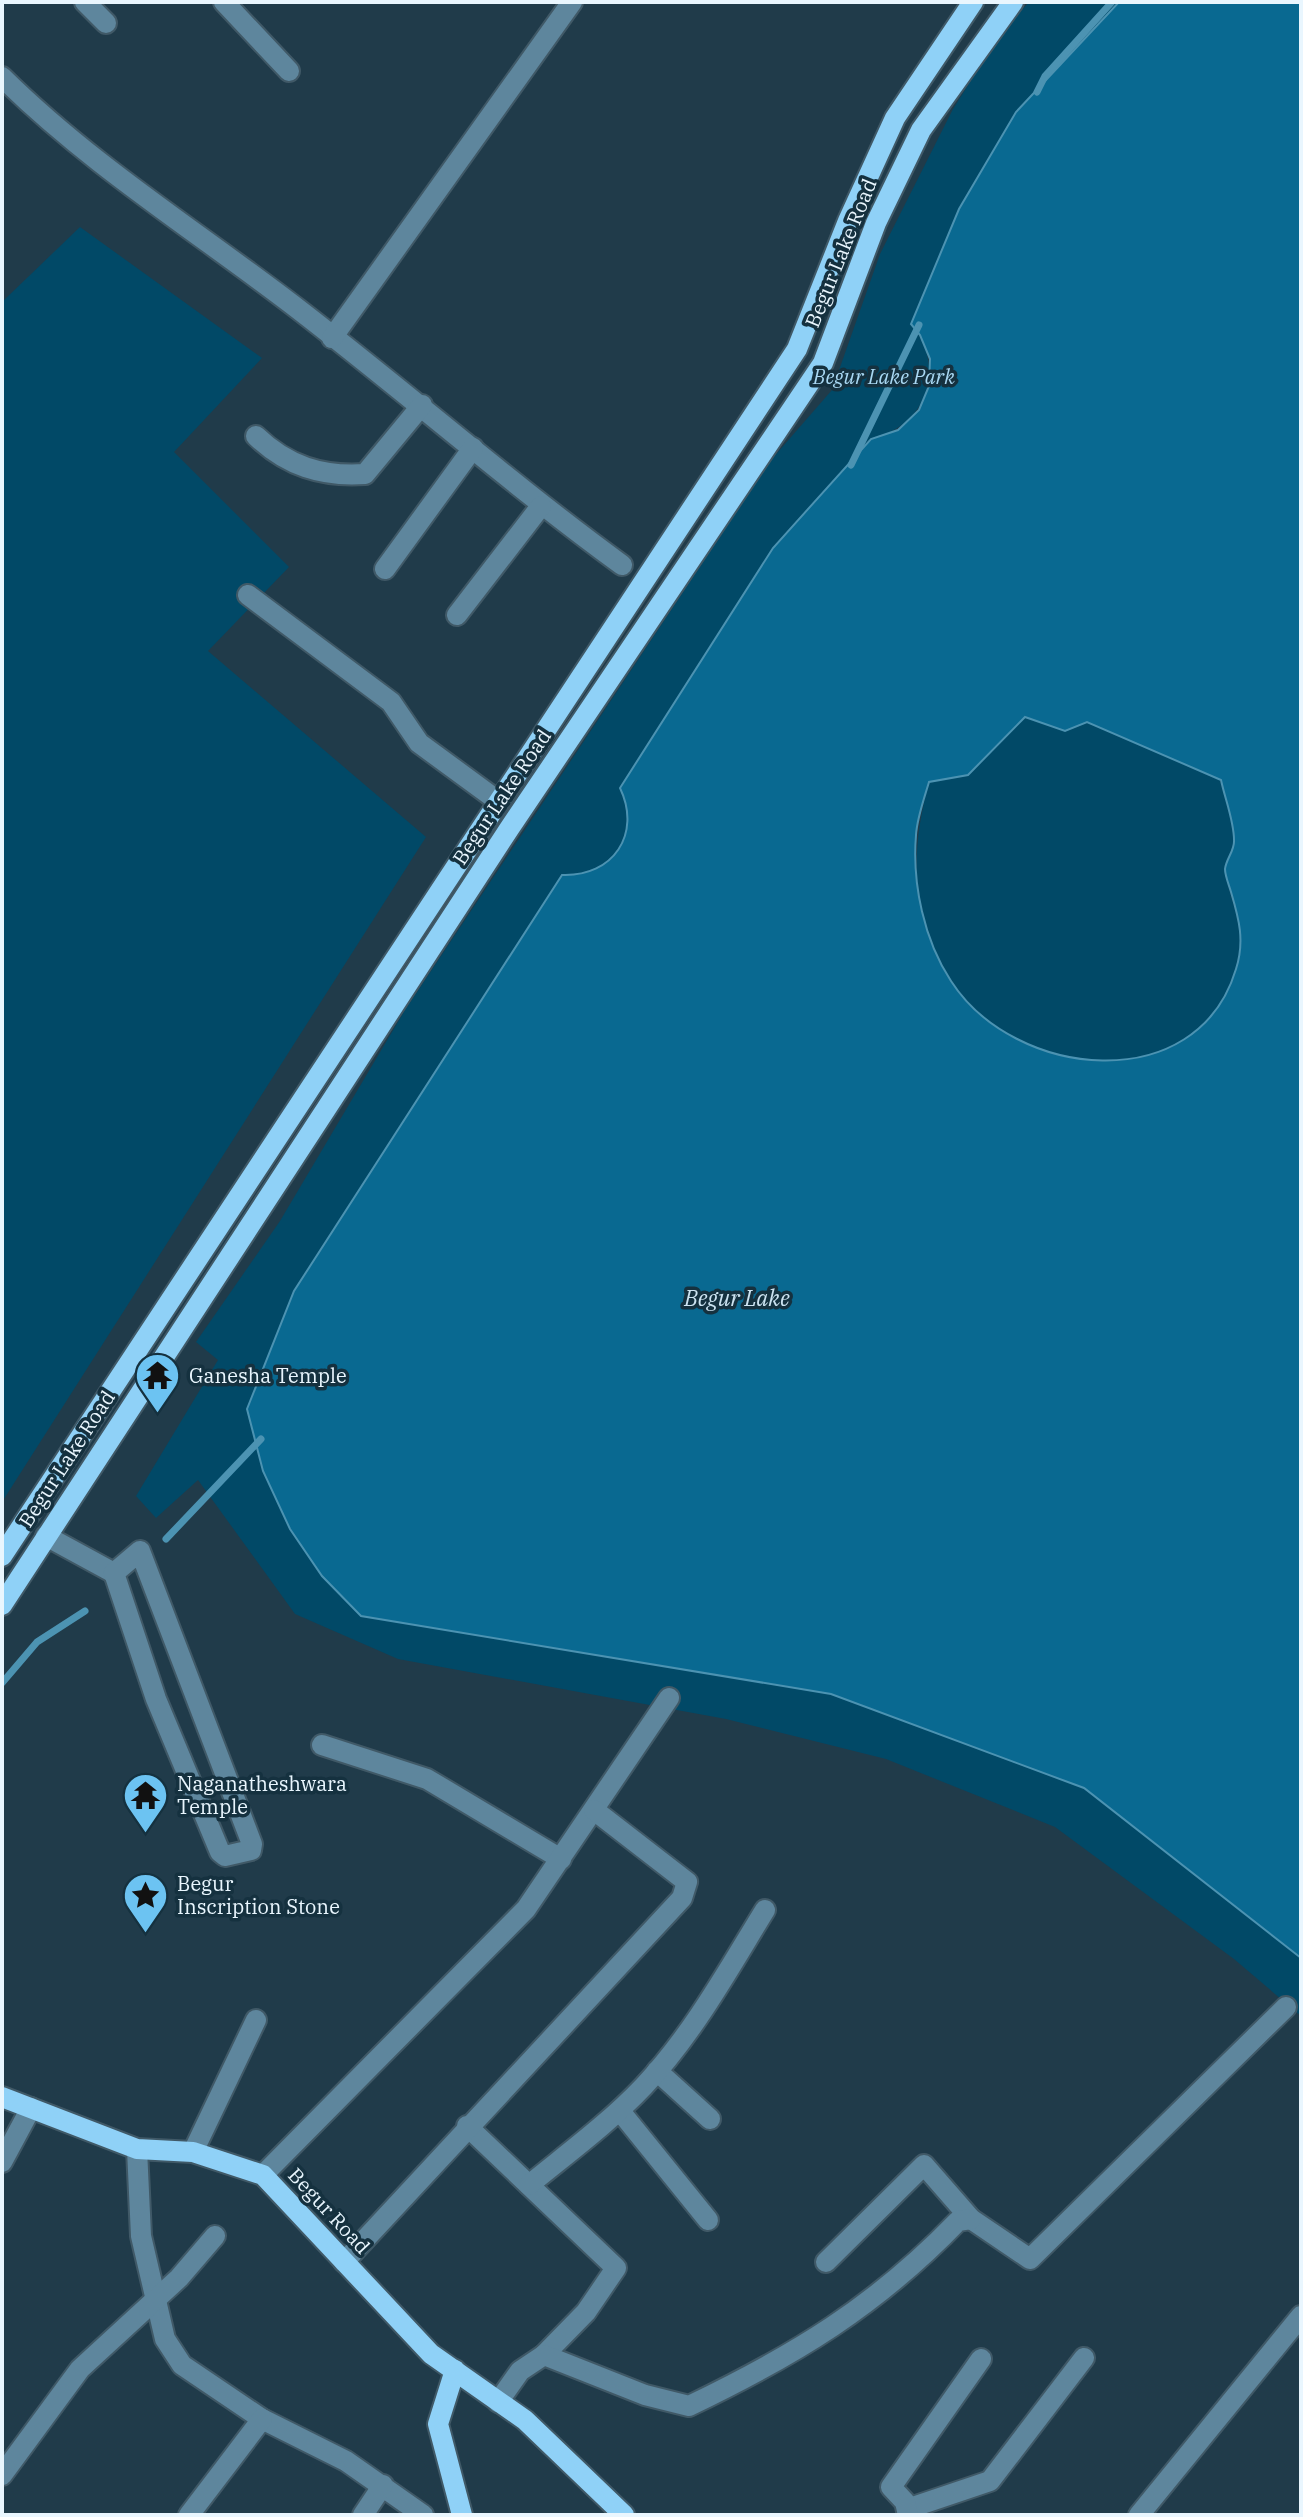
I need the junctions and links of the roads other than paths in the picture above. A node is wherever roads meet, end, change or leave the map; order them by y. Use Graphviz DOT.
graph roads {
  1 [pos="85,2"];
  2 [pos="224,2"];
  3 [pos="572,2"];
  4 [pos="973,2"];
  5 [pos="1013,2"];
  6 [pos="106,23"];
  7 [pos="289,71"];
  8 [pos="2,77"];
  9 [pos="332,338"];
  10 [pos="422,405"];
  11 [pos="256,436"];
  12 [pos="473,448"];
  13 [pos="541,506"];
  14 [pos="622,565"];
  15 [pos="385,569"];
  16 [pos="248,595"];
  17 [pos="457,615"];
  18 [pos="498,801"];
  19 [pos="282,1128"];
  20 [pos="304,1143"];
  21 [pos="60,1464"];
  22 [pos="82,1479"];
  23 [pos="46,1536"];
  24 [pos="2,1556"];
  25 [pos="114,1573"];
  26 [pos="2,1605"];
  27 [pos="669,1698"];
  28 [pos="322,1745"];
  29 [pos="594,1810"];
  30 [pos="561,1859"];
  31 [pos="765,1910"];
  32 [pos="1286,2007"];
  33 [pos="256,2020"];
  34 [pos="657,2071"];
  35 [pos="2,2097"];
  36 [pos="31,2108"];
  37 [pos="620,2111"];
  38 [pos="710,2119"];
  39 [pos="467,2126"];
  40 [pos="137,2149"];
  41 [pos="193,2152"];
  42 [pos="2,2162"];
  43 [pos="263,2175"];
  44 [pos="529,2185"];
  45 [pos="971,2219"];
  46 [pos="708,2220"];
  47 [pos="215,2236"];
  48 [pos="344,2262"];
  49 [pos="826,2262"];
  50 [pos="155,2301"];
  51 [pos="1301,2316"];
  52 [pos="544,2355"];
  53 [pos="1084,2358"];
  54 [pos="981,2359"];
  55 [pos="455,2370"];
  56 [pos="498,2402"];
  57 [pos="262,2419"];
  58 [pos="2,2475"];
  59 [pos="383,2485"];
  60 [pos="907,2512"];
  61 [pos="189,2515"];
  62 [pos="363,2515"];
  63 [pos="423,2515"];
  64 [pos="462,2515"];
  65 [pos="624,2515"];
  66 [pos="1139,2515"];
  1 -- 6 [label="street"];
  2 -- 7 [label="street"];
  3 -- 9 [label="street"];
  4 -- 18 [label="main road, Begur Lake Road"];
  5 -- 20 [label="main road, Begur Lake Road"];
  8 -- 9 [label="street"];
  9 -- 10 [label="street"];
  10 -- 11 [label="street"];
  10 -- 12 [label="street"];
  12 -- 13 [label="street"];
  12 -- 15 [label="street"];
  13 -- 14 [label="street"];
  13 -- 17 [label="street"];
  16 -- 18 [label="street"];
  18 -- 19 [label="main road, Begur Lake Road"];
  19 -- 20 [label="main road"];
  19 -- 21 [label="main road, Begur Lake Road"];
  20 -- 22 [label="main road, Begur Lake Road"];
  21 -- 22 [label="main road"];
  21 -- 24 [label="main road, Begur Lake Road"];
  22 -- 23 [label="main road, Begur Lake Road"];
  23 -- 25 [label="street"];
  23 -- 26 [label="main road, Begur Lake Road"];
  25 -- 25 [label="street"];
  27 -- 29 [label="street"];
  28 -- 30 [label="street"];
  29 -- 30 [label="street"];
  29 -- 39 [label="street"];
  30 -- 43 [label="street"];
  31 -- 34 [label="street"];
  32 -- 45 [label="street"];
  33 -- 41 [label="street"];
  34 -- 37 [label="street"];
  34 -- 38 [label="street"];
  35 -- 36 [label="main road, Begur Road"];
  36 -- 40 [label="main road, Begur Road"];
  36 -- 42 [label="street"];
  37 -- 44 [label="street"];
  37 -- 46 [label="street"];
  39 -- 44 [label="street"];
  39 -- 48 [label="street"];
  40 -- 41 [label="main road, Begur Road"];
  40 -- 50 [label="street"];
  41 -- 43 [label="main road, Begur Road"];
  43 -- 48 [label="main road, Begur Road"];
  44 -- 52 [label="street"];
  45 -- 49 [label="street"];
  45 -- 52 [label="street"];
  47 -- 50 [label="street"];
  48 -- 55 [label="main road, Begur Road"];
  50 -- 57 [label="street"];
  50 -- 58 [label="street"];
  51 -- 66 [label="street"];
  52 -- 56 [label="street"];
  53 -- 60 [label="street"];
  54 -- 60 [label="street"];
  55 -- 56 [label="main road, Begur Road"];
  55 -- 64 [label="main road"];
  56 -- 65 [label="main road, Begur Road"];
  57 -- 59 [label="street"];
  57 -- 61 [label="street"];
  59 -- 62 [label="street"];
  59 -- 63 [label="street"];
}
